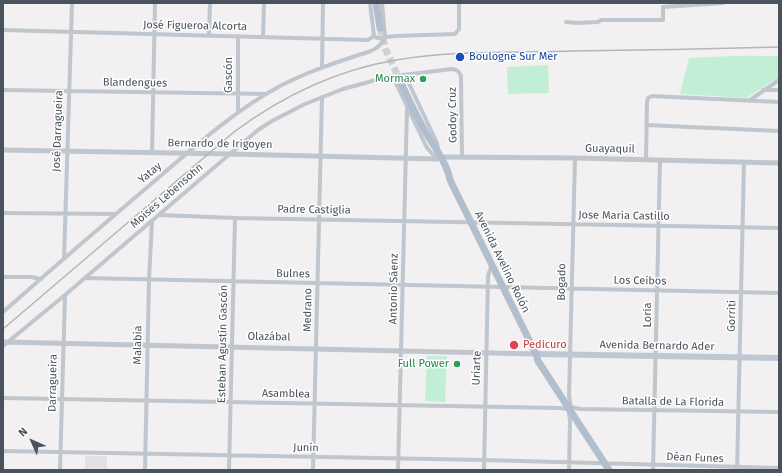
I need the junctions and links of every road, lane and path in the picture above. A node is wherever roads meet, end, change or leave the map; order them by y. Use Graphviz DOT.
graph roads {
  1 [pos="72,3"];
  2 [pos="155,3"];
  3 [pos="210,3"];
  4 [pos="264,3"];
  5 [pos="323,3"];
  6 [pos="370,3"];
  7 [pos="376,3"];
  8 [pos="382,3"];
  9 [pos="459,3"];
  10 [pos="723,3"];
  11 [pos="566,22"];
  12 [pos="380,28"];
  13 [pos="3,30"];
  14 [pos="71,32"];
  15 [pos="154,34"];
  16 [pos="209,35"];
  17 [pos="238,36"];
  18 [pos="374,36"];
  19 [pos="263,37"];
  20 [pos="386,37"];
  21 [pos="323,39"];
  22 [pos="322,67"];
  23 [pos="460,73"];
  24 [pos="405,75"];
  25 [pos="393,77"];
  26 [pos="779,80"];
  27 [pos="401,83"];
  28 [pos="3,90"];
  29 [pos="69,90"];
  30 [pos="763,90"];
  31 [pos="779,90"];
  32 [pos="153,92"];
  33 [pos="238,94"];
  34 [pos="266,94"];
  35 [pos="322,97"];
  36 [pos="750,100"];
  37 [pos="779,102"];
  38 [pos="407,109"];
  39 [pos="238,113"];
  40 [pos="646,125"];
  41 [pos="779,131"];
  42 [pos="3,150"];
  43 [pos="67,151"];
  44 [pos="152,153"];
  45 [pos="187,153"];
  46 [pos="230,154"];
  47 [pos="320,156"];
  48 [pos="462,157"];
  49 [pos="438,158"];
  50 [pos="575,158"];
  51 [pos="406,159"];
  52 [pos="646,160"];
  53 [pos="660,160"];
  54 [pos="744,162"];
  55 [pos="779,162"];
  56 [pos="3,213"];
  57 [pos="65,214"];
  58 [pos="115,214"];
  59 [pos="159,215"];
  60 [pos="235,218"];
  61 [pos="319,219"];
  62 [pos="404,220"];
  63 [pos="152,221"];
  64 [pos="469,222"];
  65 [pos="573,223"];
  66 [pos="658,226"];
  67 [pos="742,228"];
  68 [pos="779,228"];
  69 [pos="64,259"];
  70 [pos="491,267"];
  71 [pos="3,277"];
  72 [pos="85,278"];
  73 [pos="41,279"];
  74 [pos="149,280"];
  75 [pos="234,281"];
  76 [pos="317,283"];
  77 [pos="403,285"];
  78 [pos="488,287"];
  79 [pos="502,287"];
  80 [pos="571,288"];
  81 [pos="657,290"];
  82 [pos="741,292"];
  83 [pos="779,293"];
  84 [pos="65,296"];
  85 [pos="3,312"];
  86 [pos="4,343"];
  87 [pos="63,343"];
  88 [pos="147,346"];
  89 [pos="232,347"];
  90 [pos="316,348"];
  91 [pos="402,350"];
  92 [pos="487,352"];
  93 [pos="536,354"];
  94 [pos="570,355"];
  95 [pos="656,356"];
  96 [pos="740,358"];
  97 [pos="779,358"];
  98 [pos="3,398"];
  99 [pos="62,398"];
  100 [pos="146,400"];
  101 [pos="231,402"];
  102 [pos="315,404"];
  103 [pos="400,405"];
  104 [pos="484,407"];
  105 [pos="570,408"];
  106 [pos="655,410"];
  107 [pos="738,411"];
  108 [pos="779,412"];
  109 [pos="3,450"];
  110 [pos="60,451"];
  111 [pos="145,454"];
  112 [pos="229,456"];
  113 [pos="314,457"];
  114 [pos="398,459"];
  115 [pos="484,460"];
  116 [pos="569,462"];
  117 [pos="609,467"];
  118 [pos="653,468"];
  119 [pos="779,468"];
  120 [pos="737,469"];
  121 [pos="60,470"];
  122 [pos="145,470"];
  123 [pos="229,470"];
  124 [pos="314,470"];
  125 [pos="398,470"];
  126 [pos="484,470"];
  127 [pos="569,470"];
  1 -- 14 [label="street, José Darragueira"];
  2 -- 15 [label="street"];
  3 -- 16 [label="street"];
  4 -- 19 [label="street"];
  5 -- 21 [label="street"];
  6 -- 18 [label="street"];
  7 -- 12 [label="main road"];
  8 -- 20 [label="street"];
  9 -- 20 [label="street, José Figueroa Alcorta"];
  10 -- 11 [label="street"];
  13 -- 14 [label="street, José Figueroa Alcorta"];
  14 -- 15 [label="street, José Figueroa Alcorta"];
  14 -- 29 [label="street, José Darragueira"];
  15 -- 16 [label="street, José Figueroa Alcorta"];
  15 -- 32 [label="street"];
  16 -- 17 [label="street, José Figueroa Alcorta"];
  17 -- 19 [label="street, José Figueroa Alcorta"];
  17 -- 33 [label="street, Gascón"];
  18 -- 20 [label="street, José Figueroa Alcorta"];
  18 -- 21 [label="street, José Figueroa Alcorta"];
  19 -- 21 [label="street, José Figueroa Alcorta"];
  20 -- 22 [label="street, Yatay"];
  21 -- 22 [label="street"];
  22 -- 34 [label="street, Yatay"];
  23 -- 24 [label="street, Moisés Lebensohn"];
  23 -- 48 [label="street, Godoy Cruz"];
  24 -- 25 [label="street, Moisés Lebensohn"];
  24 -- 49 [label="street, Avenida Avelino Rolón"];
  25 -- 35 [label="street, Moisés Lebensohn"];
  25 -- 38 [label="street, Avenida Avelino Rolón"];
  26 -- 30 [label="street"];
  27 -- 49 [label="main road, Avenida Avelino Rolón"];
  28 -- 29 [label="street, Blandengues"];
  29 -- 32 [label="street, Blandengues"];
  29 -- 43 [label="street, José Darragueira"];
  30 -- 31 [label="street"];
  30 -- 36 [label="street"];
  32 -- 33 [label="street, Blandengues"];
  32 -- 44 [label="street"];
  33 -- 34 [label="street, Blandengues"];
  33 -- 39 [label="street, Gascón"];
  34 -- 39 [label="street, Yatay"];
  35 -- 46 [label="street, Moisés Lebensohn"];
  35 -- 47 [label="street, Medrano"];
  36 -- 37 [label="street"];
  36 -- 40 [label="street"];
  38 -- 49 [label="street, Avenida Avelino Rolón"];
  38 -- 51 [label="street, Antonio Sáenz"];
  39 -- 45 [label="street, Yatay"];
  40 -- 41 [label="street"];
  40 -- 52 [label="street"];
  42 -- 43 [label="street, Bernardo de Irigoyen"];
  43 -- 44 [label="street, Bernardo de Irigoyen"];
  43 -- 57 [label="street, José Darragueira"];
  44 -- 45 [label="street, Bernardo de Irigoyen"];
  45 -- 46 [label="street, Bernardo de Irigoyen"];
  45 -- 58 [label="street, Yatay"];
  46 -- 47 [label="street, Bernardo de Irigoyen"];
  46 -- 59 [label="street, Moisés Lebensohn"];
  47 -- 51 [label="street, Bernardo de Irigoyen"];
  47 -- 61 [label="street, Medrano"];
  48 -- 49 [label="street, Guayaquil"];
  48 -- 50 [label="street, Guayaquil"];
  49 -- 51 [label="street, Bernardo de Irigoyen"];
  49 -- 64 [label="main road, Avenida Avelino Rolón"];
  50 -- 52 [label="street, Guayaquil"];
  50 -- 65 [label="street, Bogado"];
  51 -- 62 [label="street, Antonio Sáenz"];
  52 -- 53 [label="street, Guayaquil"];
  53 -- 54 [label="street, Guayaquil"];
  53 -- 66 [label="street, Loria"];
  54 -- 55 [label="street, Guayaquil"];
  54 -- 67 [label="street, Gorriti"];
  56 -- 57 [label="street"];
  57 -- 58 [label="street"];
  57 -- 69 [label="street, José Darragueira"];
  58 -- 69 [label="street, Yatay"];
  59 -- 60 [label="street, Padre Castiglia"];
  59 -- 63 [label="street, Moisés Lebensohn"];
  60 -- 61 [label="street, Padre Castiglia"];
  60 -- 75 [label="street, Esteban Agustín Gascón"];
  61 -- 62 [label="street, Padre Castiglia"];
  61 -- 76 [label="street, Medrano"];
  62 -- 64 [label="street, Padre Castiglia"];
  62 -- 77 [label="street, Antonio Sáenz"];
  63 -- 72 [label="street, Moisés Lebensohn"];
  63 -- 74 [label="street, Malabia"];
  64 -- 65 [label="street, Jose Maria Castillo"];
  64 -- 70 [label="main road, Avenida Avelino Rolón"];
  65 -- 66 [label="street, Jose Maria Castillo"];
  65 -- 80 [label="street, Bogado"];
  66 -- 67 [label="street, Jose Maria Castillo"];
  66 -- 81 [label="street, Loria"];
  67 -- 68 [label="street, Jose Maria Castillo"];
  67 -- 82 [label="street, Gorriti"];
  69 -- 73 [label="street, Yatay"];
  70 -- 78 [label="street, Uriarte"];
  70 -- 79 [label="main road, Avenida Avelino Rolón"];
  71 -- 73 [label="street"];
  72 -- 74 [label="street, Bulnes"];
  72 -- 84 [label="street, Moisés Lebensohn"];
  73 -- 85 [label="street, Yatay"];
  74 -- 75 [label="street, Bulnes"];
  74 -- 88 [label="street, Malabia"];
  75 -- 76 [label="street, Bulnes"];
  75 -- 89 [label="street, Esteban Agustín Gascón"];
  76 -- 77 [label="street, Bulnes"];
  76 -- 90 [label="street, Medrano"];
  77 -- 78 [label="street, Bulnes"];
  77 -- 91 [label="street, Antonio Sáenz"];
  78 -- 79 [label="street, Bulnes"];
  78 -- 92 [label="street, Uriarte"];
  79 -- 80 [label="street, Los Ceibos"];
  79 -- 93 [label="main road, Avenida Avelino Rolón"];
  80 -- 81 [label="street, Los Ceibos"];
  80 -- 94 [label="street, Bogado"];
  81 -- 82 [label="street, Los Ceibos"];
  81 -- 95 [label="street, Loria"];
  82 -- 83 [label="street, Los Ceibos"];
  82 -- 96 [label="street, Gorriti"];
  84 -- 86 [label="street, Moisés Lebensohn"];
  84 -- 87 [label="street, Darragueira"];
  86 -- 87 [label="street, Olazábal"];
  87 -- 88 [label="street, Olazábal"];
  87 -- 99 [label="street, Darragueira"];
  88 -- 89 [label="street, Olazábal"];
  88 -- 100 [label="street, Malabia"];
  89 -- 90 [label="street, Olazábal"];
  89 -- 101 [label="street, Esteban Agustín Gascón"];
  90 -- 91 [label="street, Olazábal"];
  90 -- 102 [label="street, Medrano"];
  91 -- 92 [label="street, Olazábal"];
  91 -- 103 [label="street, Antonio Sáenz"];
  92 -- 93 [label="street, Olazábal"];
  92 -- 104 [label="street, Uriarte"];
  93 -- 94 [label="main road, Avenida Bernardo Ader"];
  93 -- 105 [label="main road, Avenida Avelino Rolón"];
  94 -- 95 [label="main road, Avenida Bernardo Ader"];
  94 -- 105 [label="street, Bogado"];
  95 -- 96 [label="main road, Avenida Bernardo Ader"];
  95 -- 106 [label="street, Loria"];
  96 -- 97 [label="main road, Avenida Bernardo Ader"];
  96 -- 107 [label="street, Gorriti"];
  98 -- 99 [label="street, Asamblea"];
  99 -- 100 [label="street, Asamblea"];
  99 -- 110 [label="street, Darragueira"];
  100 -- 101 [label="street, Asamblea"];
  100 -- 111 [label="street, Malabia"];
  101 -- 102 [label="street, Asamblea"];
  101 -- 112 [label="street, Esteban Agustín Gascón"];
  102 -- 103 [label="street, Asamblea"];
  102 -- 113 [label="street, Medrano"];
  103 -- 104 [label="street, Asamblea"];
  103 -- 114 [label="street, Antonio Sáenz"];
  104 -- 105 [label="street, Asamblea"];
  104 -- 115 [label="street, Uriarte"];
  105 -- 106 [label="street, Batalla de La Florida"];
  105 -- 116 [label="street, Bogado"];
  105 -- 117 [label="main road, Avenida Avelino Rolón"];
  106 -- 107 [label="street, Batalla de La Florida"];
  106 -- 118 [label="street, Loria"];
  107 -- 108 [label="street, Batalla de La Florida"];
  107 -- 120 [label="street, Gorriti"];
  109 -- 110 [label="street, Junín"];
  110 -- 111 [label="street, Junín"];
  110 -- 121 [label="street, Darragueira"];
  111 -- 112 [label="street, Junín"];
  111 -- 122 [label="street, Malabia"];
  112 -- 113 [label="street, Junín"];
  112 -- 123 [label="street, Esteban Agustín Gascón"];
  113 -- 114 [label="street, Junín"];
  113 -- 124 [label="street, Medrano"];
  114 -- 115 [label="street, Junín"];
  114 -- 125 [label="street, Antonio Sáenz"];
  115 -- 116 [label="street, Junín"];
  115 -- 126 [label="street, Uriarte"];
  116 -- 117 [label="street, Junín"];
  116 -- 127 [label="street, Bogado"];
  117 -- 118 [label="street, Déan Funes"];
  118 -- 120 [label="street, Déan Funes"];
  119 -- 120 [label="street, Déan Funes"];
}
